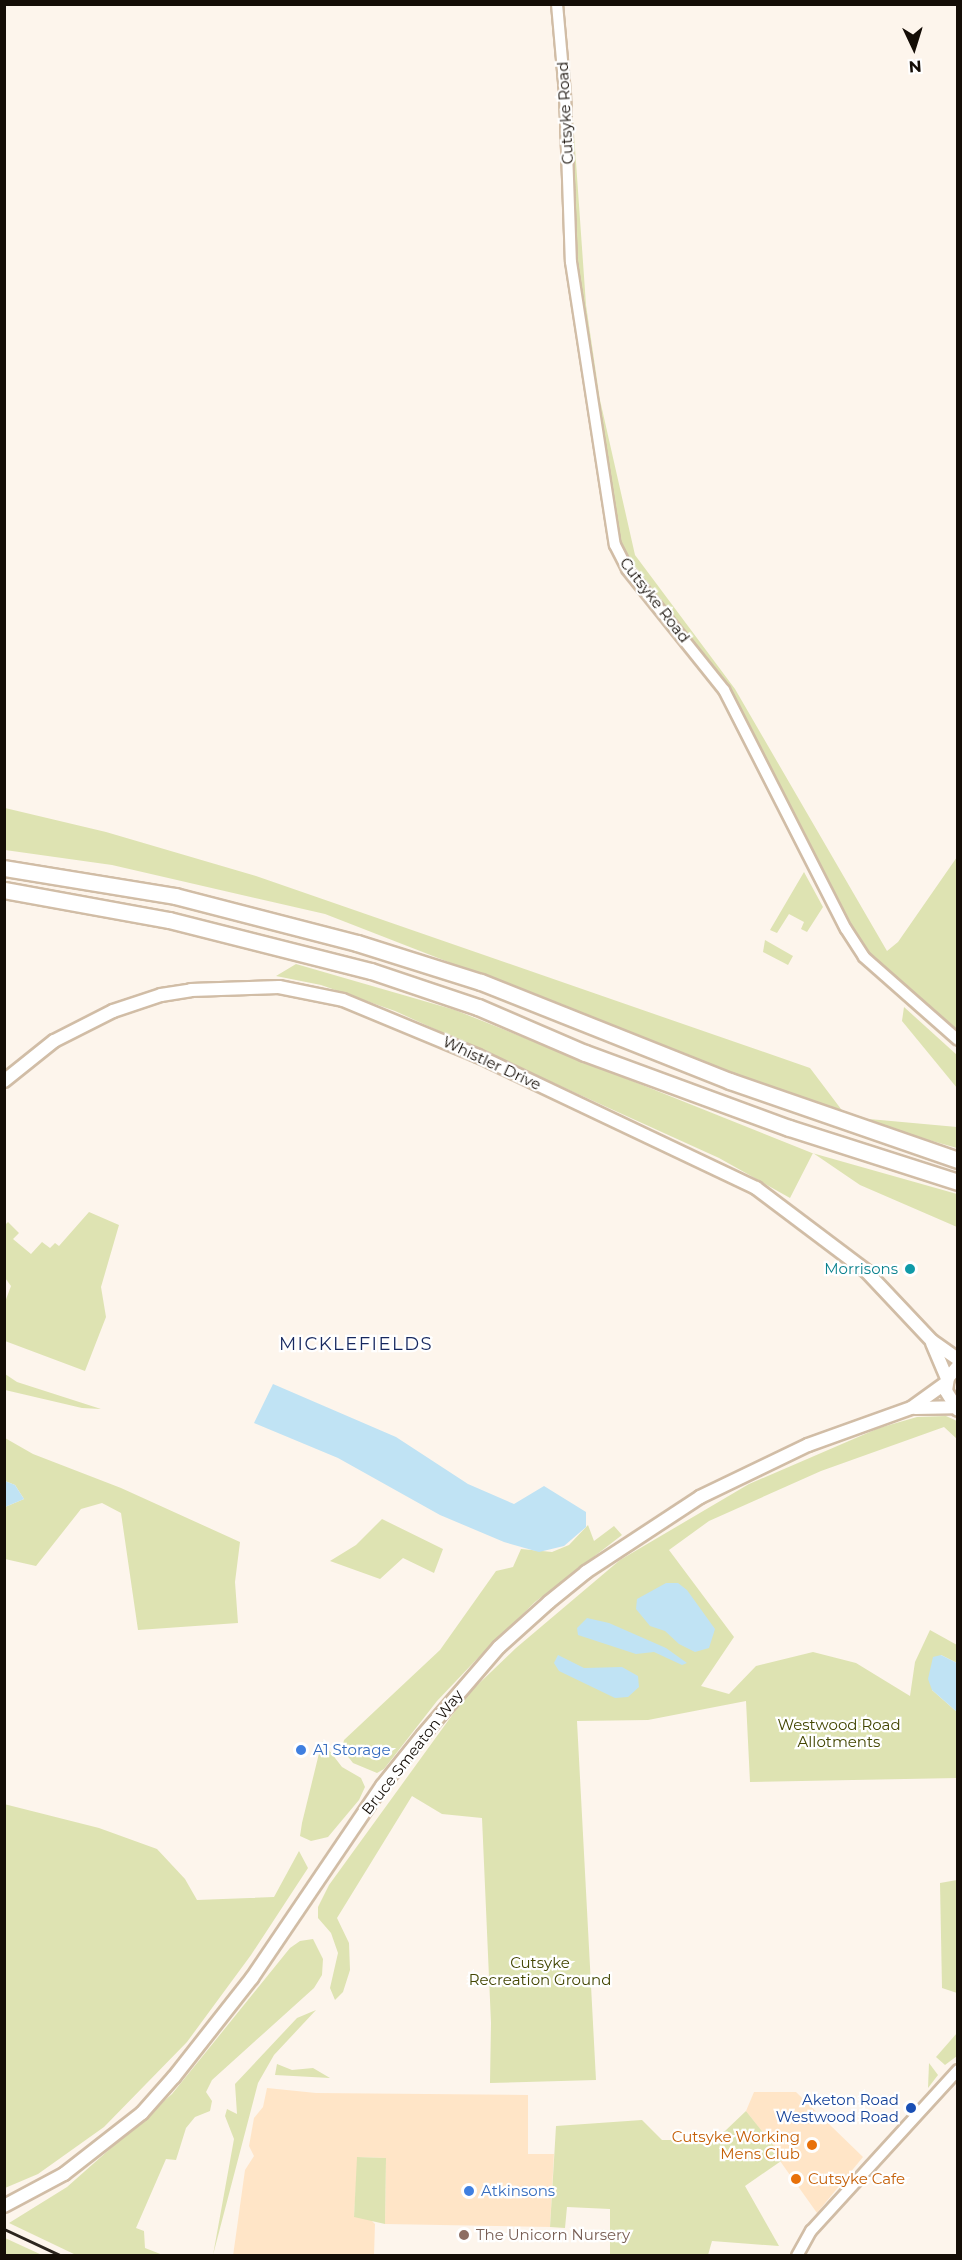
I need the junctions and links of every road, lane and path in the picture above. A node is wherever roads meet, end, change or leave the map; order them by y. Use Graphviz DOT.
graph roads {
  1 [pos="557,4"];
  2 [pos="4,868"];
  3 [pos="4,890"];
  4 [pos="957,1040"];
  5 [pos="4,1081"];
  6 [pos="957,1160"];
  7 [pos="957,1182"];
  8 [pos="932,1341"];
  9 [pos="957,1359"];
  10 [pos="957,1366"];
  11 [pos="947,1381"];
  12 [pos="911,1408"];
  13 [pos="956,1409"];
  14 [pos="957,2070"];
  15 [pos="10,2204"];
  16 [pos="797,2256"];
  1 -- 4 [label="main road, Cutsyke Road"];
  2 -- 6 [label="highway"];
  3 -- 7 [label="highway"];
  5 -- 8 [label="main road, Whistler Drive"];
  8 -- 9 [label="main road, Whistler Drive"];
  8 -- 11 [label="main road, Whistler Drive"];
  10 -- 11 [label="main road, Bruce Smeaton Way"];
  11 -- 12 [label="main road, Bruce Smeaton Way"];
  11 -- 13 [label="main road, Whistler Drive"];
  12 -- 13 [label="main road, Bruce Smeaton Way"];
  12 -- 15 [label="main road, Bruce Smeaton Way"];
  14 -- 16 [label="main road"];
}
